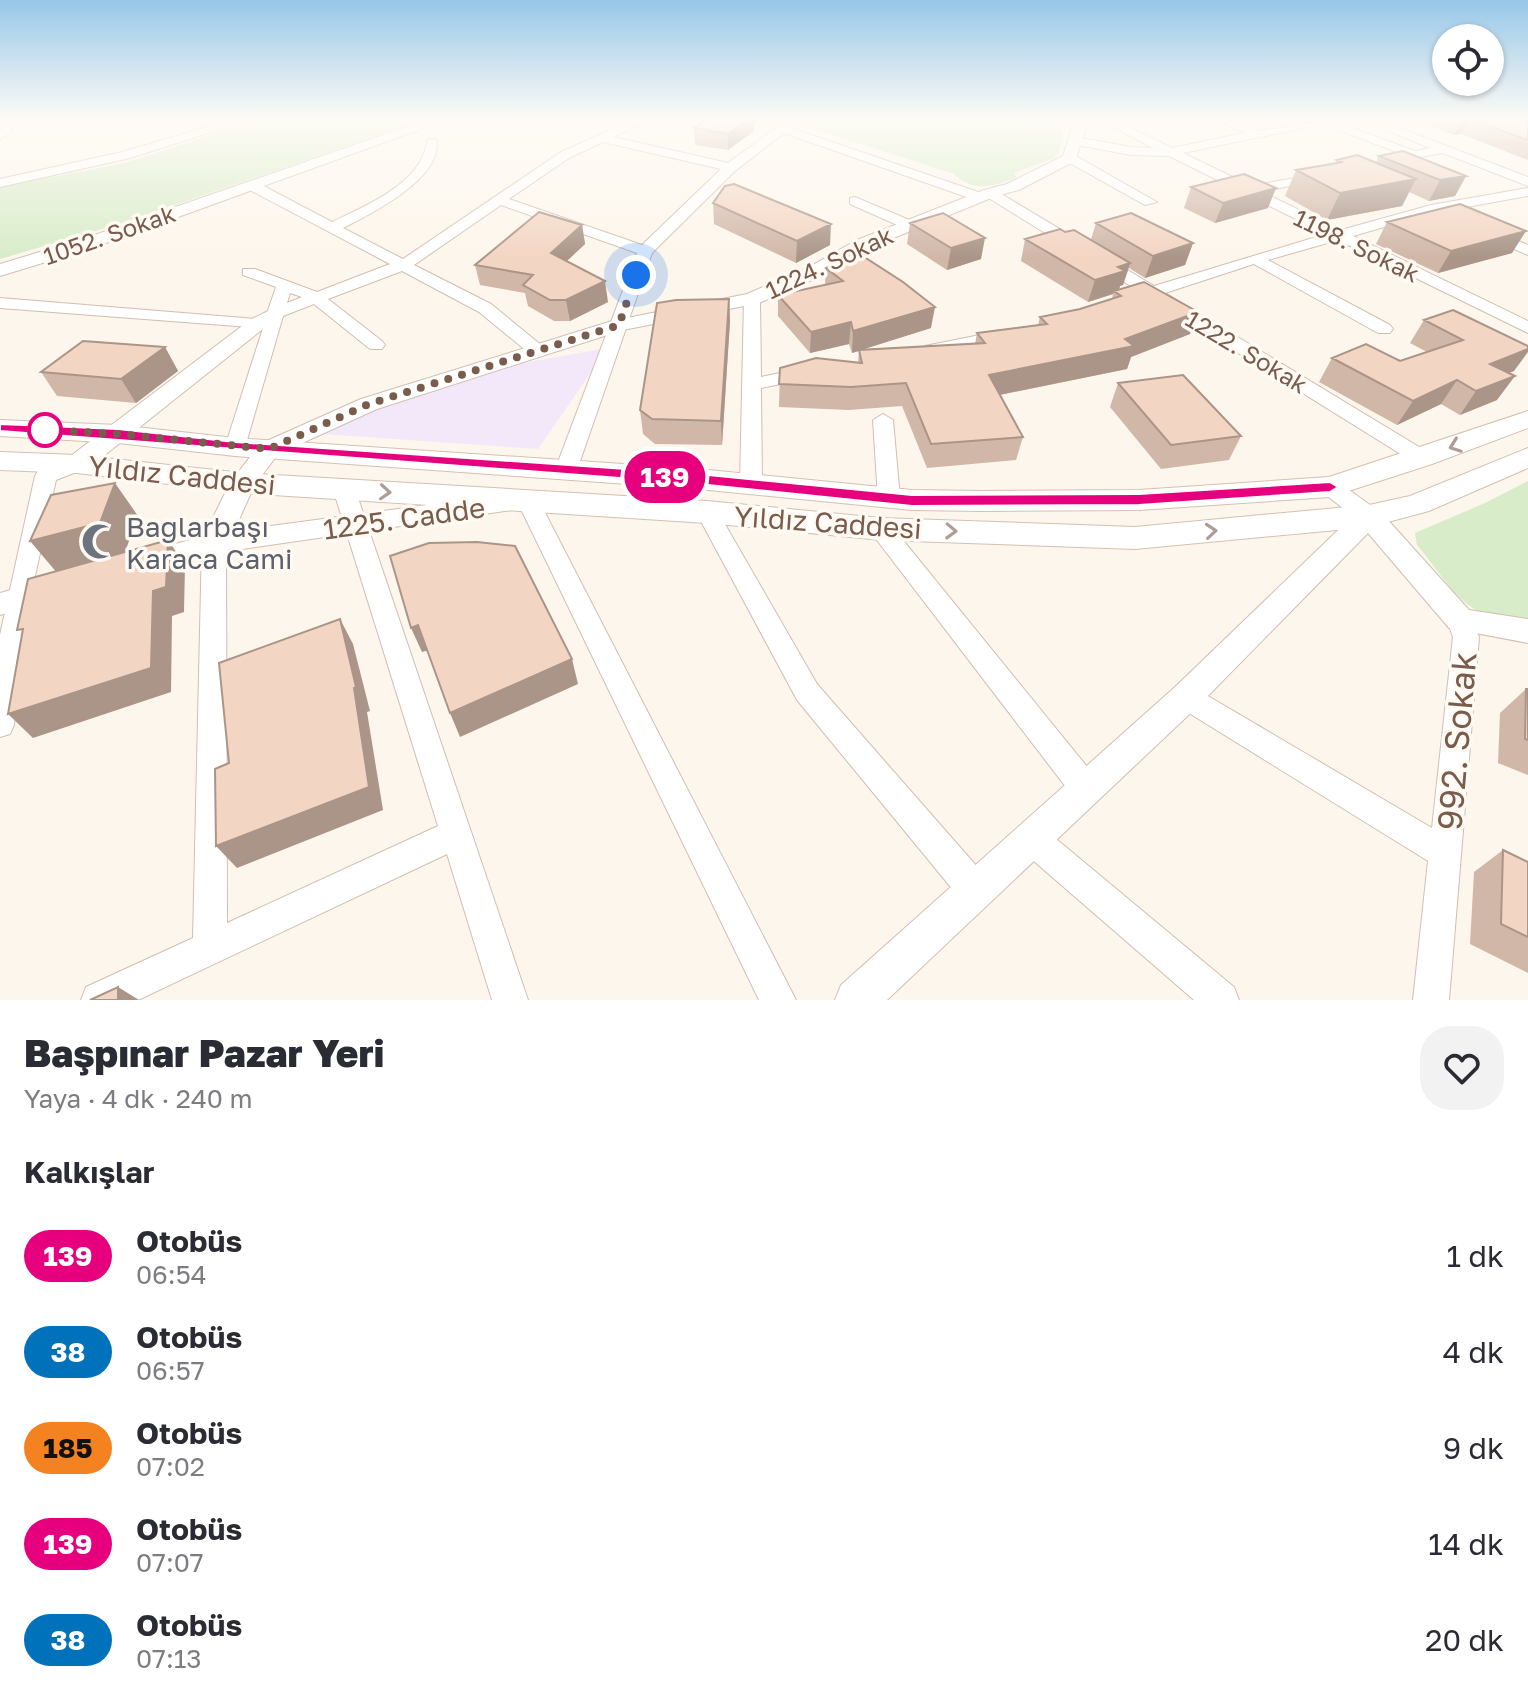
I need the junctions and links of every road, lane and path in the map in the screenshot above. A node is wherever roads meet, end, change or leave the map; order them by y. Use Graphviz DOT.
graph roads {
  1 [pos="91,165"];
  2 [pos="310,165"];
  3 [pos="425,165"];
  4 [pos="551,165"];
  5 [pos="719,165"];
  6 [pos="735,165"];
  7 [pos="892,165"];
  8 [pos="1048,165"];
  9 [pos="1096,165"];
  10 [pos="1195,165"];
  11 [pos="1481,165"];
  12 [pos="730,168"];
  13 [pos="1325,174"];
  14 [pos="1528,182"];
  15 [pos="0,183"];
  16 [pos="251,185"];
  17 [pos="1248,191"];
  18 [pos="1528,192"];
  19 [pos="985,195"];
  20 [pos="1405,198"];
  21 [pos="499,200"];
  22 [pos="855,201"];
  23 [pos="1150,202"];
  24 [pos="1431,209"];
  25 [pos="1460,221"];
  26 [pos="909,225"];
  27 [pos="333,227"];
  28 [pos="1475,227"];
  29 [pos="1340,237"];
  30 [pos="1528,250"];
  31 [pos="645,251"];
  32 [pos="1255,259"];
  33 [pos="405,264"];
  34 [pos="0,270"];
  35 [pos="249,272"];
  36 [pos="284,286"];
  37 [pos="1152,293"];
  38 [pos="316,297"];
  39 [pos="752,299"];
  40 [pos="0,303"];
  41 [pos="1108,306"];
  42 [pos="278,312"];
  43 [pos="257,324"];
  44 [pos="619,325"];
  45 [pos="1528,328"];
  46 [pos="1384,329"];
  47 [pos="1021,332"];
  48 [pos="376,345"];
  49 [pos="535,349"];
  50 [pos="903,355"];
  51 [pos="828,369"];
  52 [pos="751,384"];
  53 [pos="1528,419"];
  54 [pos="883,420"];
  55 [pos="0,428"];
  56 [pos="118,434"];
  57 [pos="235,447"];
  58 [pos="269,449"];
  59 [pos="1528,457"];
  60 [pos="1422,458"];
  61 [pos="0,461"];
  62 [pos="77,464"];
  63 [pos="566,470"];
  64 [pos="243,483"];
  65 [pos="751,484"];
  66 [pos="1330,487"];
  67 [pos="344,489"];
  68 [pos="889,498"];
  69 [pos="528,501"];
  70 [pos="707,512"];
  71 [pos="1369,516"];
  72 [pos="356,525"];
  73 [pos="881,529"];
  74 [pos="214,543"];
  75 [pos="123,569"];
  76 [pos="78,582"];
  77 [pos="9,602"];
  78 [pos="1460,620"];
  79 [pos="1528,631"];
  80 [pos="1186,697"];
  81 [pos="0,725"];
  82 [pos="1086,789"];
  83 [pos="454,834"];
  84 [pos="1032,839"];
  85 [pos="1445,853"];
  86 [pos="975,890"];
  87 [pos="210,948"];
  88 [pos="99,1000"];
  89 [pos="510,1000"];
  90 [pos="778,1000"];
  91 [pos="856,1000"];
  92 [pos="1221,1000"];
  93 [pos="1431,1000"];
  1 -- 15 [label="street"];
  2 -- 16 [label="street, 1052. Sokak"];
  3 -- 27 [label="street"];
  4 -- 21 [label="street"];
  5 -- 12 [label="street"];
  6 -- 12 [label="street"];
  7 -- 19 [label="street, 1222. Sokak"];
  8 -- 19 [label="street, 1224. Sokak"];
  9 -- 23 [label="street"];
  10 -- 17 [label="street, 1198. Sokak"];
  11 -- 14 [label="street"];
  12 -- 31 [label="street"];
  13 -- 17 [label="street"];
  16 -- 27 [label="street"];
  16 -- 34 [label="street, 1052. Sokak"];
  17 -- 29 [label="street, 1198. Sokak"];
  18 -- 24 [label="street"];
  19 -- 26 [label="street, 1224. Sokak"];
  19 -- 37 [label="street, 1222. Sokak"];
  20 -- 24 [label="street"];
  21 -- 31 [label="street"];
  21 -- 33 [label="street"];
  22 -- 26 [label="street"];
  24 -- 25 [label="street"];
  24 -- 29 [label="street"];
  26 -- 39 [label="street, 1224. Sokak"];
  27 -- 33 [label="street"];
  28 -- 30 [label="street"];
  29 -- 32 [label="street"];
  29 -- 45 [label="street, 1198. Sokak"];
  31 -- 44 [label="street"];
  32 -- 37 [label="street"];
  32 -- 46 [label="street"];
  33 -- 38 [label="street"];
  33 -- 49 [label="street"];
  35 -- 36 [label="street"];
  36 -- 38 [label="street"];
  36 -- 42 [label="street"];
  37 -- 41 [label="street"];
  37 -- 60 [label="street, 1222. Sokak"];
  38 -- 42 [label="street"];
  38 -- 48 [label="street"];
  39 -- 44 [label="street, 1224. Sokak"];
  39 -- 52 [label="street"];
  40 -- 43 [label="street"];
  42 -- 43 [label="street"];
  42 -- 57 [label="street"];
  43 -- 56 [label="street"];
  44 -- 49 [label="street, 1224. Sokak"];
  44 -- 63 [label="street"];
  47 -- 50 [label="street"];
  49 -- 58 [label="street, 1224. Sokak"];
  51 -- 52 [label="street"];
  52 -- 65 [label="street"];
  53 -- 60 [label="main road, Yıldız Caddesi, one-way"];
  54 -- 68 [label="street"];
  55 -- 56 [label="main road, Yıldız Caddesi"];
  56 -- 57 [label="main road, Yıldız Caddesi"];
  56 -- 62 [label="street"];
  57 -- 58 [label="main road, Yıldız Caddesi"];
  58 -- 63 [label="main road, Yıldız Caddesi"];
  58 -- 64 [label="street"];
  59 -- 71 [label="main road, Yıldız Caddesi"];
  60 -- 66 [label="main road, Yıldız Caddesi"];
  61 -- 62 [label="main road, Yıldız Caddesi"];
  62 -- 64 [label="main road, Yıldız Caddesi"];
  62 -- 77 [label="street"];
  63 -- 65 [label="main road, Yıldız Caddesi"];
  64 -- 67 [label="main road, Yıldız Caddesi"];
  64 -- 74 [label="street"];
  65 -- 68 [label="main road, Yıldız Caddesi"];
  66 -- 68 [label="main road, Yıldız Caddesi"];
  66 -- 71 [label="street"];
  67 -- 69 [label="main road, Yıldız Caddesi, one-way"];
  67 -- 72 [label="street"];
  69 -- 70 [label="main road, Yıldız Caddesi"];
  69 -- 72 [label="street, 1225. Cadde"];
  69 -- 90 [label="street"];
  70 -- 73 [label="main road, Yıldız Caddesi"];
  70 -- 86 [label="street"];
  73 -- 71 [label="main road, Yıldız Caddesi, one-way"];
  71 -- 78 [label="street, 992. Sokak"];
  71 -- 80 [label="street"];
  72 -- 74 [label="street, 1225. Cadde"];
  72 -- 83 [label="street"];
  73 -- 82 [label="street"];
  74 -- 75 [label="street, 1225. Cadde"];
  74 -- 87 [label="street"];
  76 -- 77 [label="street"];
  77 -- 81 [label="street"];
  78 -- 79 [label="street"];
  78 -- 85 [label="street, 992. Sokak"];
  80 -- 82 [label="street"];
  80 -- 85 [label="street"];
  82 -- 84 [label="street"];
  83 -- 87 [label="street"];
  83 -- 89 [label="street"];
  84 -- 86 [label="street"];
  84 -- 92 [label="street"];
  85 -- 93 [label="street, 992. Sokak"];
  86 -- 91 [label="street"];
  87 -- 88 [label="street"];
}
